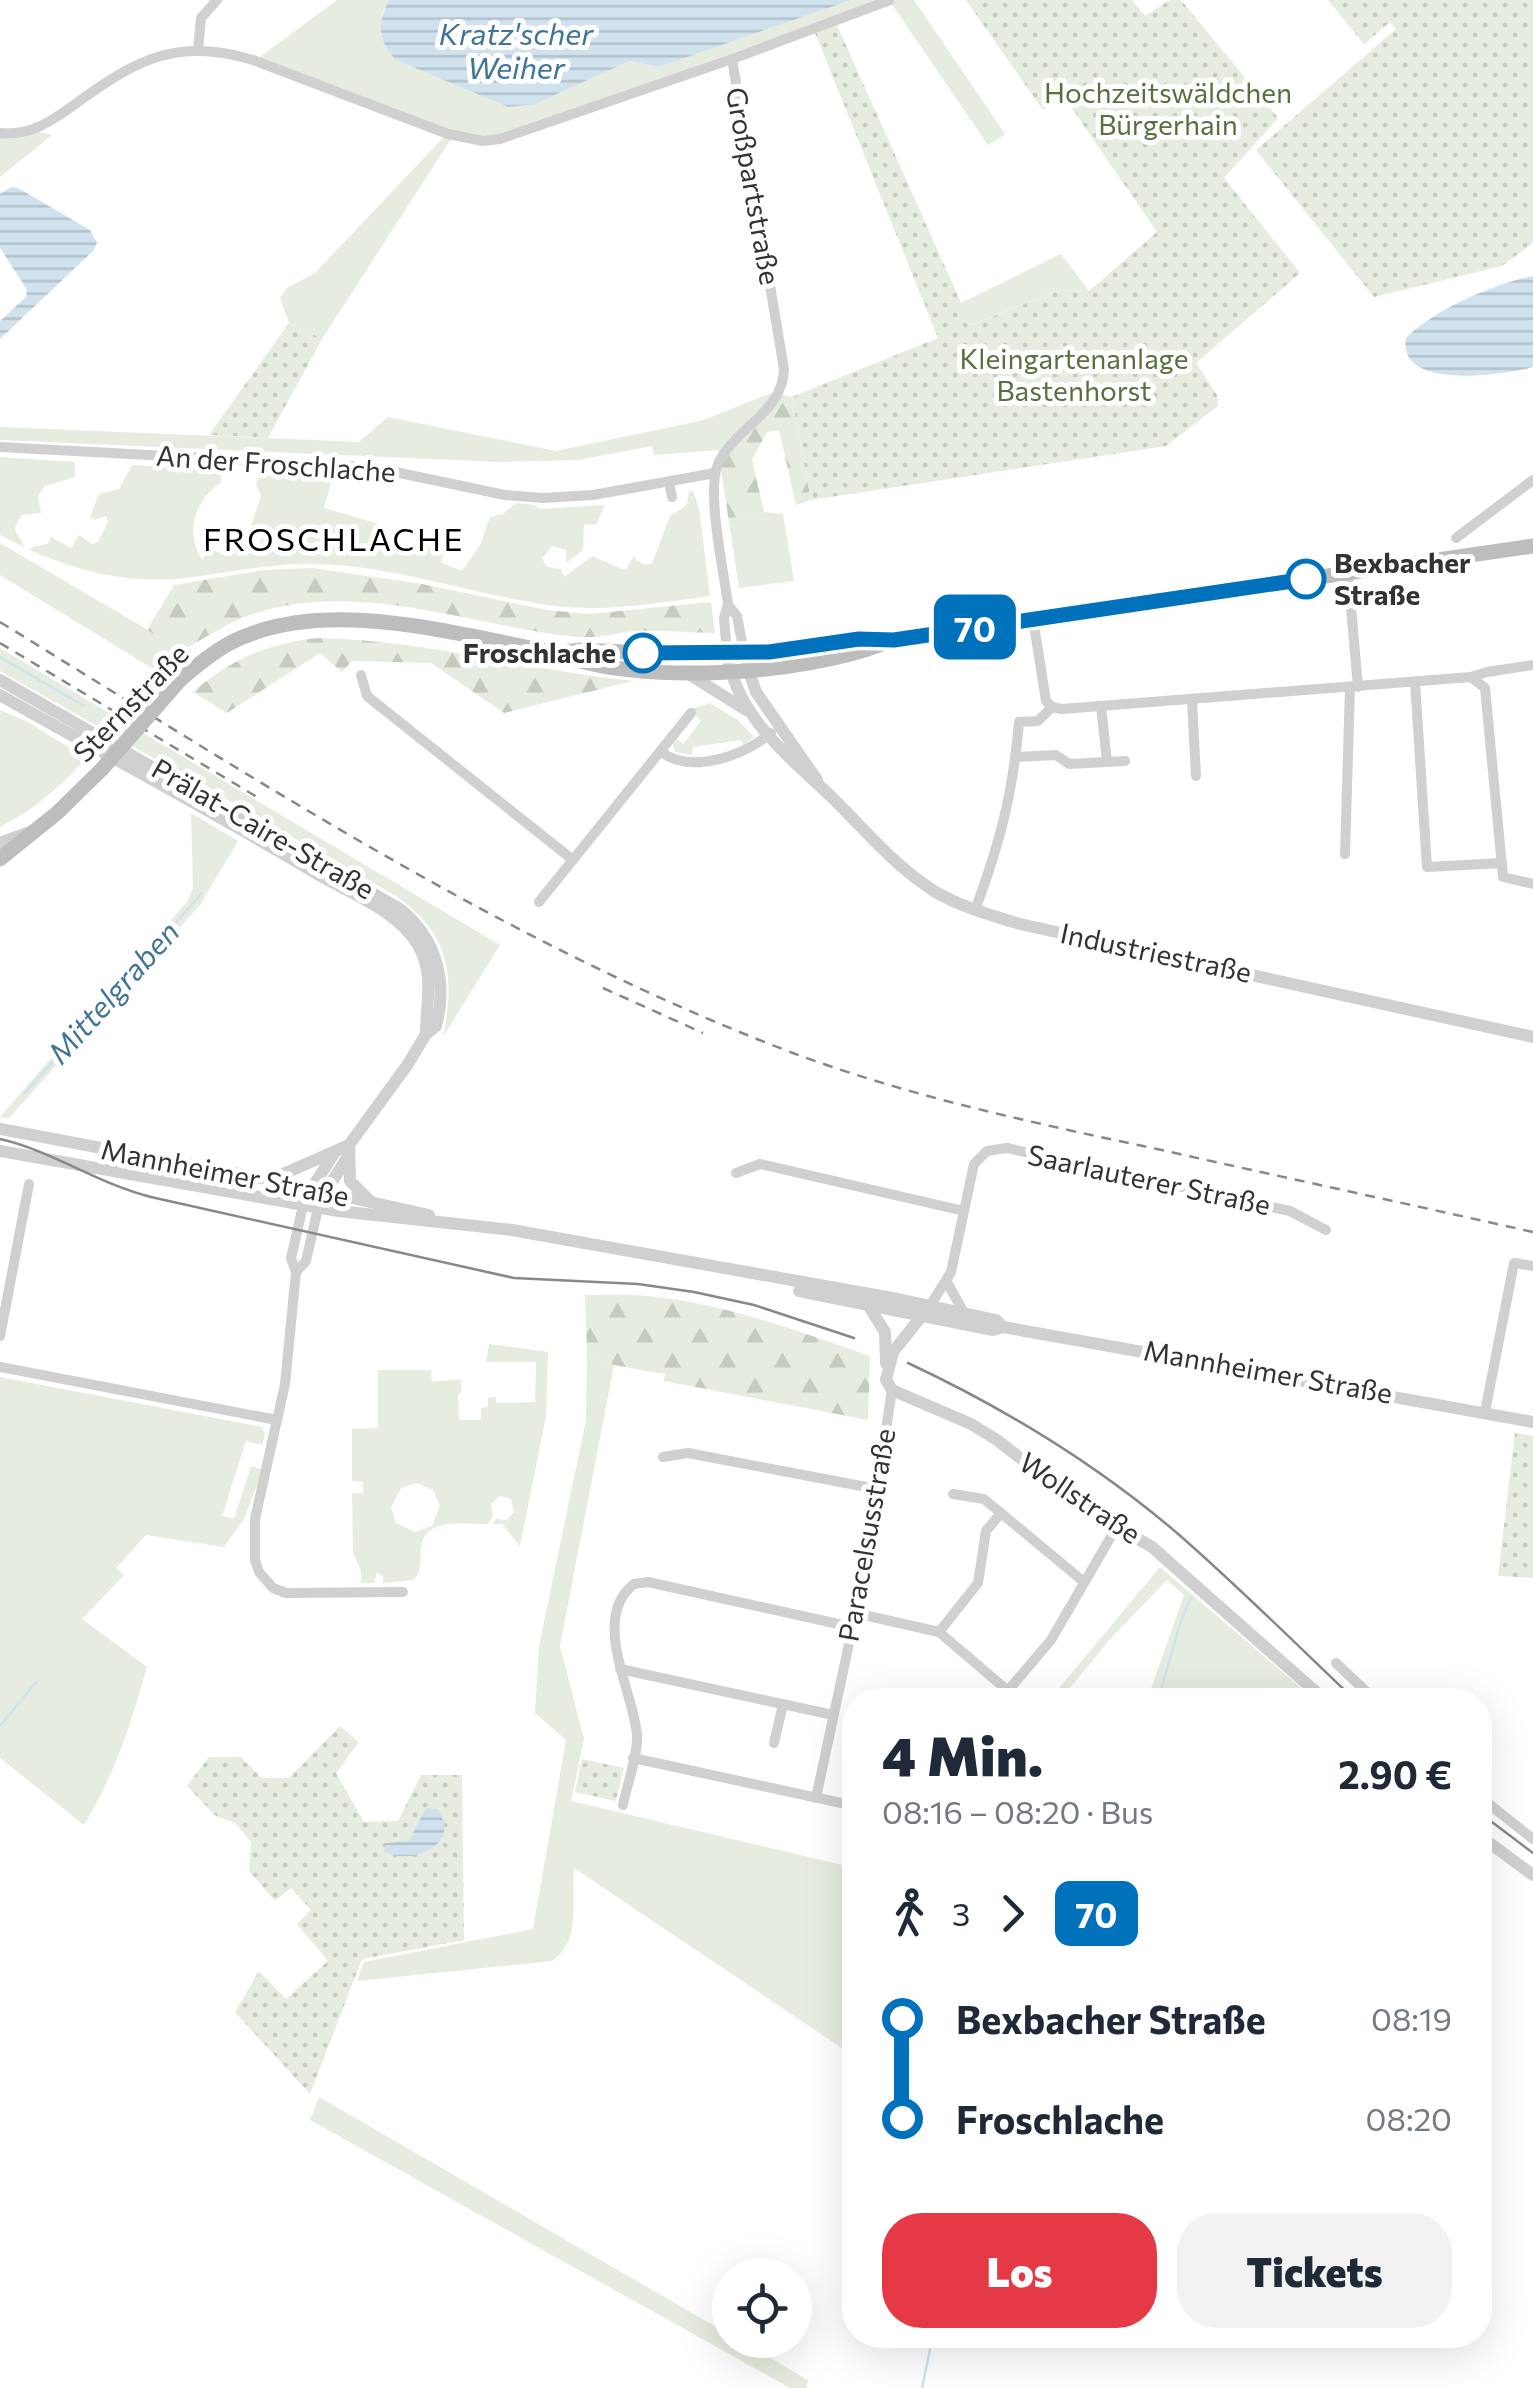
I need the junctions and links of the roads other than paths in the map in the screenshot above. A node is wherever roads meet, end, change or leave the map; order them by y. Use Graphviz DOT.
graph roads {
  1 [pos="216,0"];
  2 [pos="890,0"];
  3 [pos="198,50"];
  4 [pos="732,59"];
  5 [pos="0,133"];
  6 [pos="0,447"];
  7 [pos="715,474"];
  8 [pos="1533,480"];
  9 [pos="669,482"];
  10 [pos="672,498"];
  11 [pos="1456,538"];
  12 [pos="1533,546"];
  13 [pos="1348,573"];
  14 [pos="728,605"];
  15 [pos="1033,619"];
  16 [pos="894,640"];
  17 [pos="556,652"];
  18 [pos="736,653"];
  19 [pos="1533,666"];
  20 [pos="684,671"];
  21 [pos="748,671"];
  22 [pos="730,672"];
  23 [pos="361,675"];
  24 [pos="0,680"];
  25 [pos="1475,680"];
  26 [pos="1415,682"];
  27 [pos="1354,687"];
  28 [pos="0,697"];
  29 [pos="1192,700"];
  30 [pos="1102,706"];
  31 [pos="1052,707"];
  32 [pos="692,713"];
  33 [pos="752,715"];
  34 [pos="774,731"];
  35 [pos="661,752"];
  36 [pos="1016,756"];
  37 [pos="1125,761"];
  38 [pos="1107,762"];
  39 [pos="1196,776"];
  40 [pos="172,783"];
  41 [pos="37,829"];
  42 [pos="0,843"];
  43 [pos="1345,854"];
  44 [pos="0,859"];
  45 [pos="573,860"];
  46 [pos="1502,863"];
  47 [pos="1533,884"];
  48 [pos="539,902"];
  49 [pos="975,910"];
  50 [pos="1533,1037"];
  51 [pos="0,1129"];
  52 [pos="346,1149"];
  53 [pos="0,1151"];
  54 [pos="736,1173"];
  55 [pos="266,1179"];
  56 [pos="29,1184"];
  57 [pos="318,1190"];
  58 [pos="372,1202"];
  59 [pos="303,1206"];
  60 [pos="318,1208"];
  61 [pos="964,1211"];
  62 [pos="401,1213"];
  63 [pos="1326,1230"];
  64 [pos="1533,1266"];
  65 [pos="732,1271"];
  66 [pos="296,1272"];
  67 [pos="948,1282"];
  68 [pos="868,1306"];
  69 [pos="926,1311"];
  70 [pos="964,1313"];
  71 [pos="1003,1326"];
  72 [pos="0,1336"];
  73 [pos="0,1367"];
  74 [pos="889,1385"];
  75 [pos="1486,1412"];
  76 [pos="276,1420"];
  77 [pos="1533,1422"];
  78 [pos="662,1457"];
  79 [pos="876,1489"];
  80 [pos="954,1494"];
  81 [pos="1001,1513"];
  82 [pos="1116,1528"];
  83 [pos="1084,1582"];
  84 [pos="403,1592"];
  85 [pos="855,1612"];
  86 [pos="852,1627"];
  87 [pos="939,1632"];
  88 [pos="1336,1663"];
  89 [pos="620,1669"];
  90 [pos="997,1688"];
  91 [pos="1010,1688"];
  92 [pos="1311,1688"];
  93 [pos="1362,1688"];
  94 [pos="782,1704"];
  95 [pos="833,1715"];
  96 [pos="774,1743"];
  97 [pos="633,1758"];
  98 [pos="816,1798"];
  99 [pos="842,1803"];
  100 [pos="623,1805"];
  101 [pos="1492,1807"];
  102 [pos="1533,1839"];
  103 [pos="1492,1845"];
  104 [pos="1533,1876"];
  1 -- 3 [label="street"];
  2 -- 4 [label="street"];
  3 -- 4 [label="street, Großpartstraße"];
  3 -- 5 [label="street, Großpartstraße"];
  4 -- 7 [label="street, Großpartstraße"];
  6 -- 9 [label="street, An der Froschlache"];
  7 -- 9 [label="street, An der Froschlache"];
  7 -- 14 [label="street"];
  8 -- 11 [label="street"];
  9 -- 10 [label="street"];
  12 -- 13 [label="main road, Sternstraße"];
  13 -- 15 [label="main road, Sternstraße"];
  13 -- 27 [label="street"];
  14 -- 18 [label="street"];
  14 -- 18 [label="street"];
  15 -- 16 [label="main road, Sternstraße"];
  15 -- 31 [label="street"];
  16 -- 18 [label="main road, Sternstraße"];
  16 -- 21 [label="main road, Sternstraße"];
  17 -- 18 [label="main road, Sternstraße"];
  17 -- 20 [label="main road, Sternstraße"];
  17 -- 41 [label="main road, Sternstraße, bridge"];
  18 -- 21 [label="street, Industriestraße"];
  18 -- 22 [label="street, Industriestraße"];
  19 -- 25 [label="street"];
  20 -- 22 [label="main road, Sternstraße"];
  20 -- 33 [label="street"];
  21 -- 22 [label="main road, Sternstraße"];
  21 -- 34 [label="street, Industriestraße"];
  22 -- 33 [label="street, Industriestraße"];
  23 -- 45 [label="street"];
  24 -- 40 [label="street, Prälat-Caire-Straße"];
  25 -- 26 [label="street"];
  25 -- 46 [label="street"];
  26 -- 27 [label="street"];
  26 -- 46 [label="street"];
  27 -- 29 [label="street"];
  27 -- 43 [label="street"];
  28 -- 40 [label="street, Prälat-Caire-Straße"];
  29 -- 30 [label="street"];
  29 -- 39 [label="street"];
  30 -- 31 [label="street"];
  30 -- 38 [label="street"];
  31 -- 36 [label="street"];
  32 -- 35 [label="street"];
  33 -- 34 [label="street, Industriestraße"];
  34 -- 35 [label="street"];
  34 -- 49 [label="street, Industriestraße"];
  35 -- 45 [label="street"];
  36 -- 38 [label="street"];
  36 -- 49 [label="street"];
  37 -- 38 [label="street"];
  40 -- 52 [label="street, Prälat-Caire-Straße"];
  41 -- 42 [label="street"];
  41 -- 44 [label="main road, Sternstraße"];
  45 -- 48 [label="street"];
  46 -- 47 [label="street"];
  49 -- 50 [label="street, Industriestraße"];
  51 -- 55 [label="street, Mannheimer Straße"];
  52 -- 55 [label="street"];
  52 -- 57 [label="street, Prälat-Caire-Straße"];
  52 -- 58 [label="street"];
  53 -- 59 [label="street, Mannheimer Straße"];
  54 -- 61 [label="street"];
  55 -- 57 [label="street, Mannheimer Straße"];
  56 -- 72 [label="street"];
  57 -- 58 [label="street, Mannheimer Straße"];
  57 -- 59 [label="street"];
  57 -- 60 [label="street"];
  58 -- 62 [label="street, Mannheimer Straße"];
  59 -- 60 [label="street, Mannheimer Straße"];
  59 -- 66 [label="street"];
  60 -- 62 [label="street, Mannheimer Straße"];
  60 -- 66 [label="street"];
  61 -- 63 [label="street, Saarlauterer Straße"];
  61 -- 67 [label="street, Saarlauterer Straße"];
  62 -- 65 [label="street, Mannheimer Straße"];
  64 -- 75 [label="street"];
  65 -- 68 [label="street, Mannheimer Straße"];
  65 -- 69 [label="street, Mannheimer Straße"];
  66 -- 76 [label="street"];
  67 -- 69 [label="street, Saarlauterer Straße"];
  67 -- 70 [label="street"];
  68 -- 69 [label="street, Mannheimer Straße"];
  68 -- 74 [label="street"];
  69 -- 70 [label="street, Mannheimer Straße"];
  69 -- 71 [label="street, Mannheimer Straße"];
  69 -- 74 [label="street"];
  70 -- 71 [label="street, Mannheimer Straße"];
  71 -- 75 [label="street, Mannheimer Straße"];
  73 -- 76 [label="street"];
  74 -- 79 [label="street, Paracelsusstraße"];
  74 -- 82 [label="street, Wollstraße"];
  75 -- 77 [label="street, Mannheimer Straße"];
  76 -- 84 [label="street"];
  78 -- 79 [label="street"];
  79 -- 85 [label="street, Paracelsusstraße"];
  80 -- 81 [label="street"];
  81 -- 83 [label="street"];
  81 -- 87 [label="street"];
  82 -- 83 [label="street"];
  82 -- 92 [label="street, Wollstraße"];
  83 -- 91 [label="street"];
  85 -- 86 [label="street, Paracelsusstraße"];
  85 -- 87 [label="street"];
  86 -- 89 [label="street"];
  86 -- 95 [label="street, Paracelsusstraße"];
  87 -- 90 [label="street"];
  88 -- 93 [label="street"];
  89 -- 94 [label="street"];
  89 -- 97 [label="street"];
  94 -- 95 [label="street"];
  94 -- 96 [label="street"];
  95 -- 98 [label="street, Paracelsusstraße"];
  97 -- 98 [label="street"];
  97 -- 100 [label="street"];
  98 -- 99 [label="street"];
  101 -- 102 [label="street"];
  103 -- 104 [label="street"];
}
